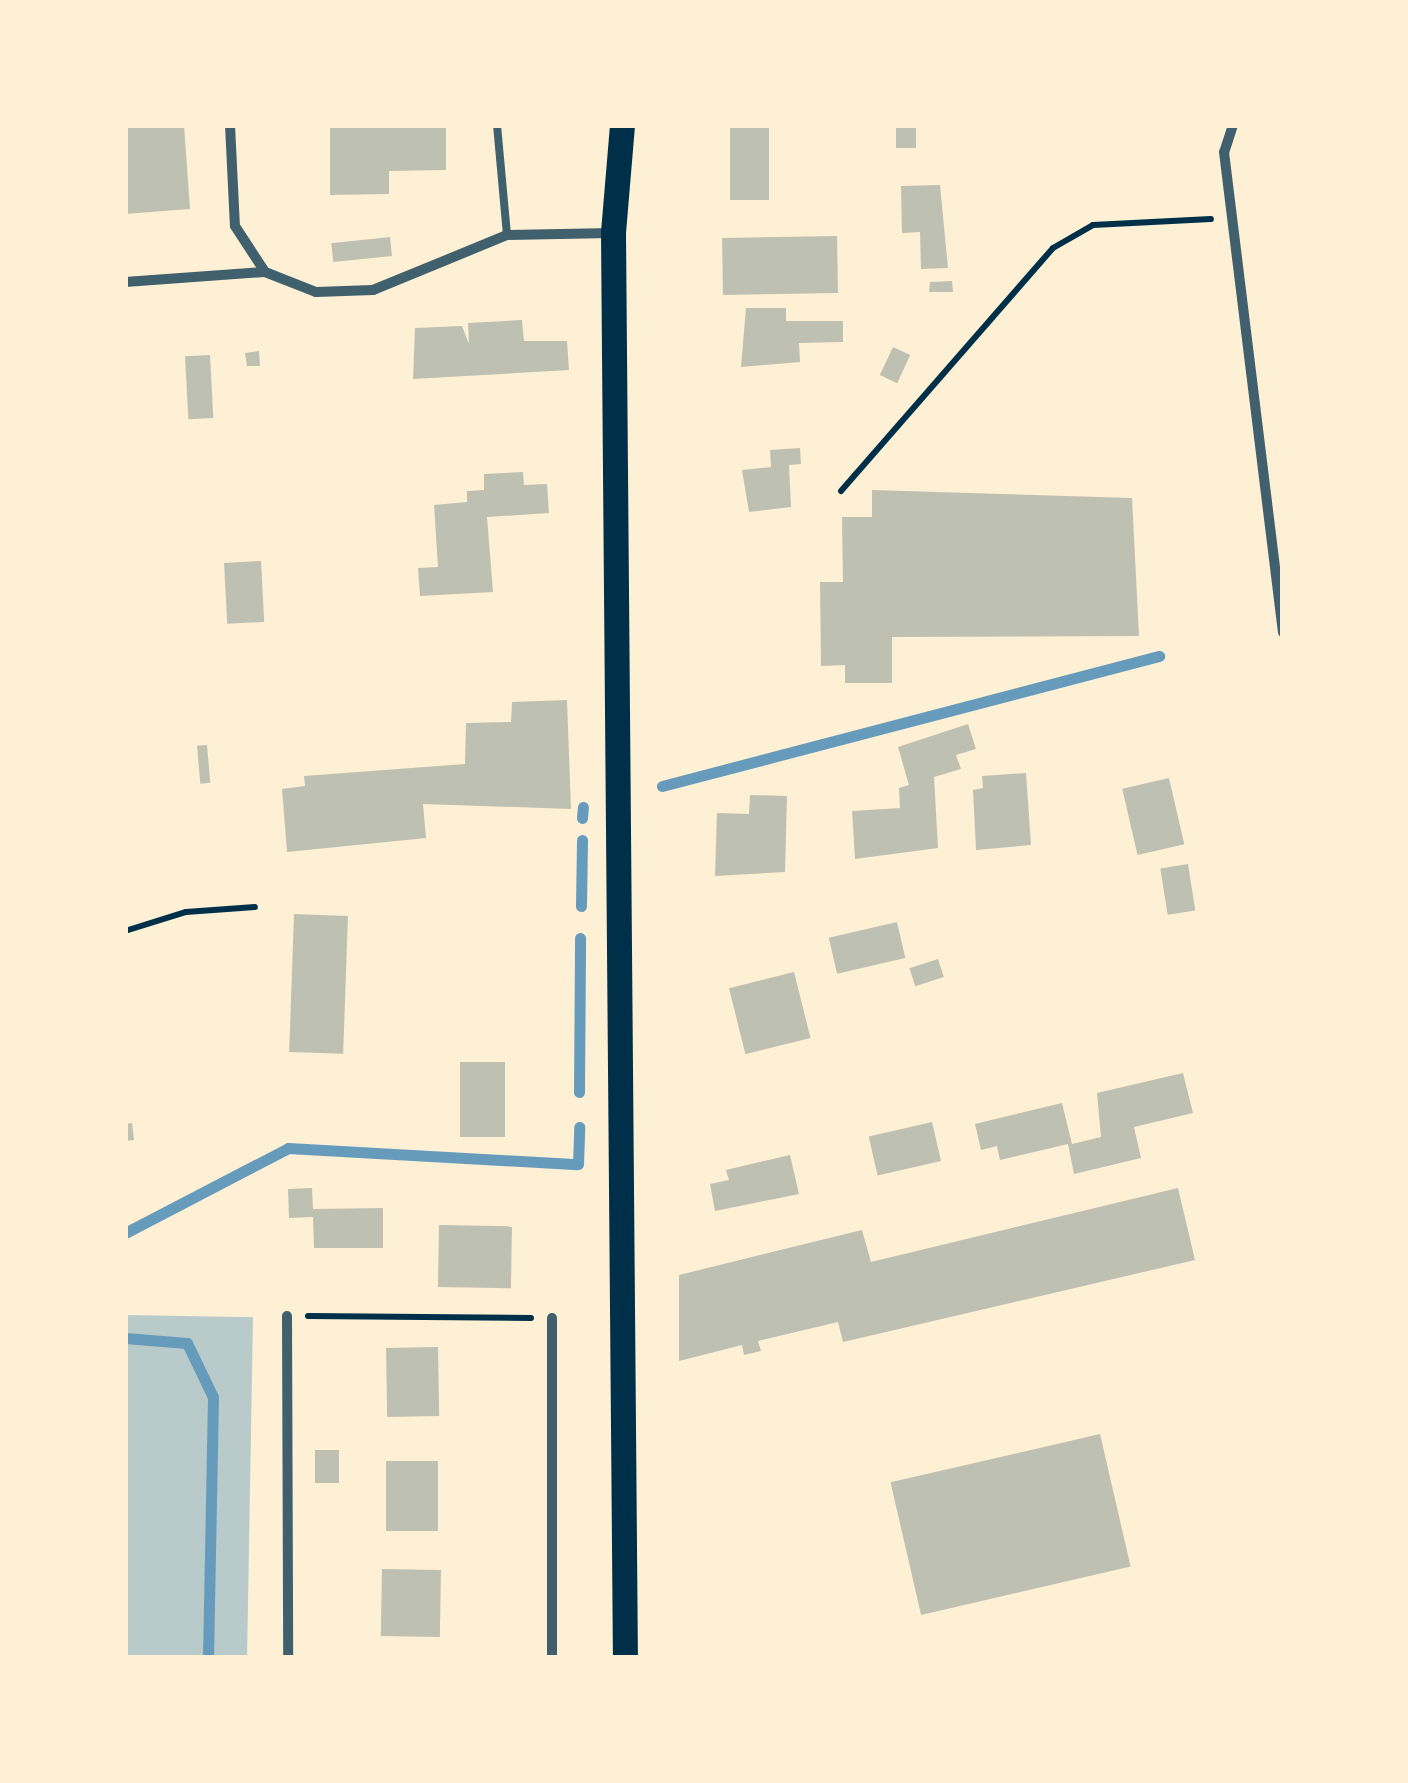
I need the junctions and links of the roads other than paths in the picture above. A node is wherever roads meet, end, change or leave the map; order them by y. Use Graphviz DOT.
graph roads {
  1 [pos="230,125"];
  2 [pos="498,125"];
  3 [pos="622,125"];
  4 [pos="1233,125"];
  5 [pos="613,234"];
  6 [pos="508,235"];
  7 [pos="264,272"];
  8 [pos="125,282"];
  9 [pos="1283,632"];
  10 [pos="287,1316"];
  11 [pos="552,1318"];
  12 [pos="288,1658"];
  13 [pos="552,1658"];
  14 [pos="625,1658"];
  1 -- 7 [label="street"];
  2 -- 6 [label="lane"];
  3 -- 5 [label="main road"];
  4 -- 9 [label="street"];
  5 -- 6 [label="street"];
  5 -- 14 [label="main road"];
  6 -- 7 [label="street"];
  7 -- 8 [label="street"];
  10 -- 12 [label="street"];
  11 -- 13 [label="street"];
}
